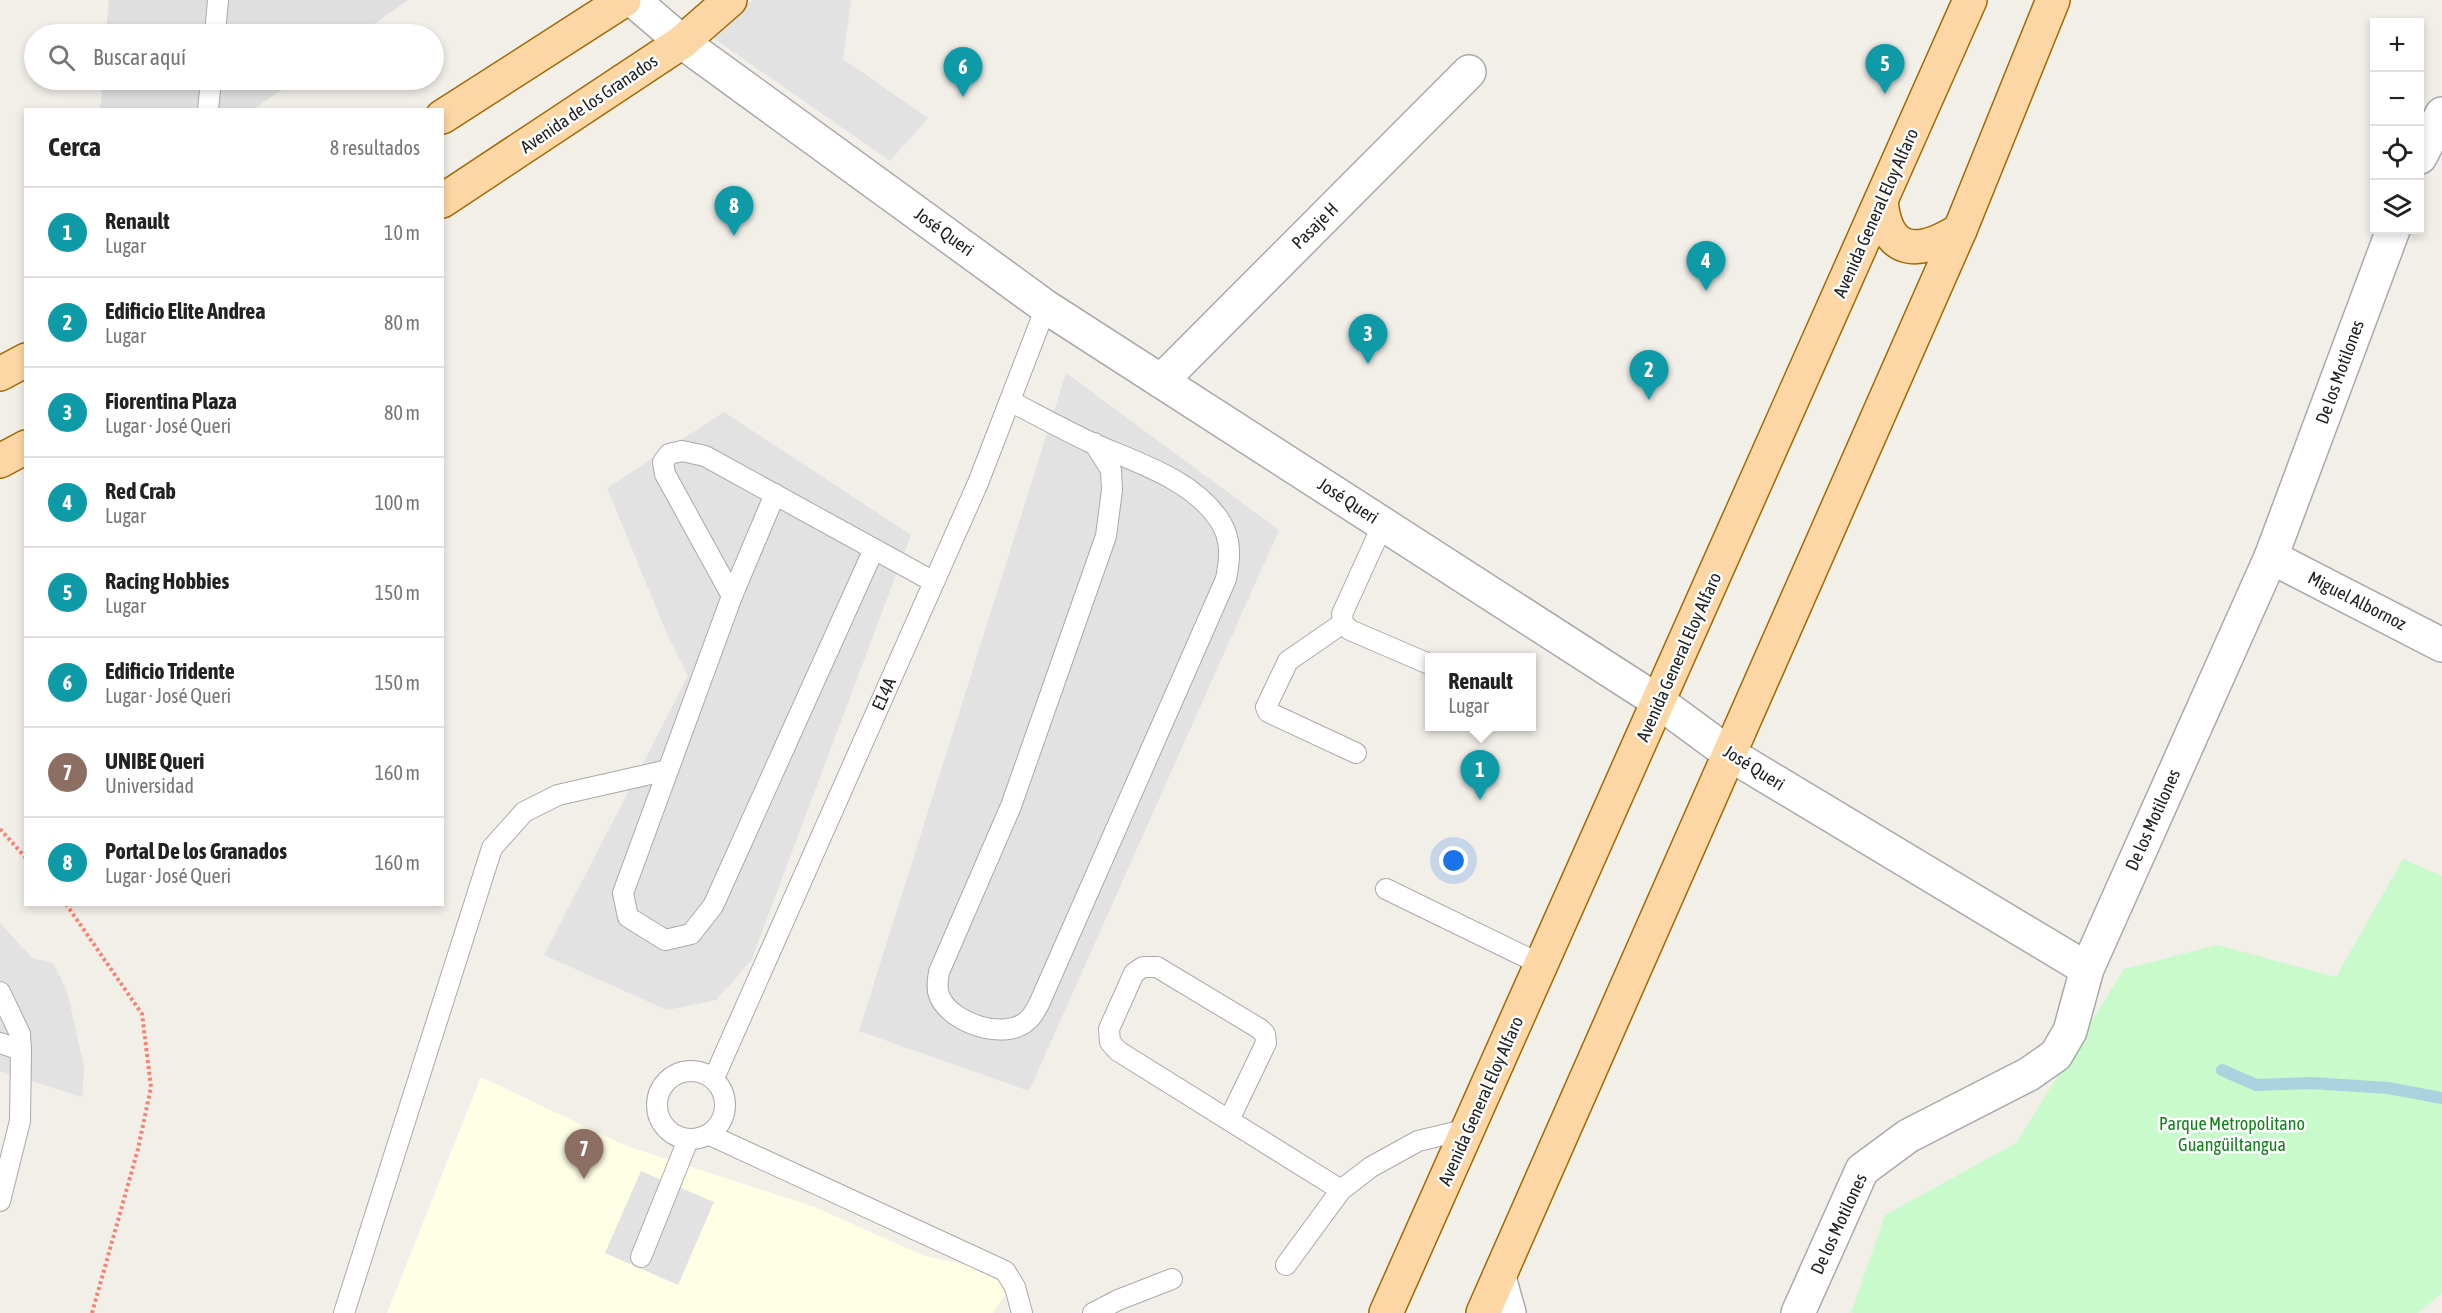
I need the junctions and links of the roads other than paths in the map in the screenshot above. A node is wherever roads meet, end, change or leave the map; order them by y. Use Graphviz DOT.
graph roads {
  1 [pos="218,0"];
  2 [pos="624,0"];
  3 [pos="633,0"];
  4 [pos="730,0"];
  5 [pos="1970,0"];
  6 [pos="2053,0"];
  7 [pos="216,24"];
  8 [pos="682,42"];
  9 [pos="1469,72"];
  10 [pos="210,90"];
  11 [pos="208,108"];
  12 [pos="2442,114"];
  13 [pos="444,116"];
  14 [pos="2424,149"];
  15 [pos="444,200"];
  16 [pos="1881,201"];
  17 [pos="1960,230"];
  18 [pos="2392,234"];
  19 [pos="1046,307"];
  20 [pos="24,361"];
  21 [pos="0,374"];
  22 [pos="1161,381"];
  23 [pos="1010,401"];
  24 [pos="1094,443"];
  25 [pos="24,448"];
  26 [pos="0,461"];
  27 [pos="776,494"];
  28 [pos="1383,524"];
  29 [pos="874,549"];
  30 [pos="2271,557"];
  31 [pos="934,582"];
  32 [pos="732,596"];
  33 [pos="1343,623"];
  34 [pos="2442,645"];
  35 [pos="1425,662"];
  36 [pos="1659,702"];
  37 [pos="1356,753"];
  38 [pos="1731,755"];
  39 [pos="668,770"];
  40 [pos="1386,889"];
  41 [pos="1542,964"];
  42 [pos="2087,969"];
  43 [pos="0,992"];
  44 [pos="0,1043"];
  45 [pos="21,1050"];
  46 [pos="714,1078"];
  47 [pos="1229,1120"];
  48 [pos="1468,1130"];
  49 [pos="710,1135"];
  50 [pos="688,1140"];
  51 [pos="1341,1190"];
  52 [pos="0,1201"];
  53 [pos="641,1257"];
  54 [pos="1286,1265"];
  55 [pos="1499,1277"];
  56 [pos="1172,1279"];
  57 [pos="344,1313"];
  58 [pos="1022,1313"];
  59 [pos="1093,1313"];
  60 [pos="1386,1313"];
  61 [pos="1483,1313"];
  62 [pos="1509,1313"];
  63 [pos="1798,1313"];
  1 -- 7 [label="lane"];
  2 -- 13 [label="main road"];
  3 -- 8 [label="street, José Queri"];
  4 -- 8 [label="main road, Avenida de los Granados"];
  5 -- 16 [label="main road, Avenida General Eloy Alfaro"];
  6 -- 17 [label="main road"];
  8 -- 15 [label="main road, Avenida de los Granados"];
  8 -- 19 [label="street, José Queri"];
  9 -- 22 [label="street, Pasaje H"];
  10 -- 11 [label="lane"];
  12 -- 14 [label="street"];
  16 -- 17 [label="main road"];
  16 -- 36 [label="main road, Avenida General Eloy Alfaro"];
  17 -- 38 [label="main road"];
  18 -- 30 [label="street, De los Motilones"];
  19 -- 22 [label="street, José Queri"];
  19 -- 23 [label="lane, E14A"];
  20 -- 21 [label="main road"];
  22 -- 28 [label="street, José Queri"];
  23 -- 24 [label="lane"];
  23 -- 31 [label="lane, E14A"];
  24 -- 24 [label="lane"];
  25 -- 26 [label="main road"];
  27 -- 29 [label="lane"];
  27 -- 32 [label="lane"];
  27 -- 32 [label="lane"];
  28 -- 33 [label="lane"];
  28 -- 36 [label="street, José Queri"];
  29 -- 31 [label="lane"];
  29 -- 39 [label="lane"];
  30 -- 34 [label="street, Miguel Albornoz"];
  30 -- 42 [label="street, De los Motilones"];
  31 -- 46 [label="lane, E14A"];
  32 -- 39 [label="lane"];
  33 -- 35 [label="lane"];
  33 -- 37 [label="lane"];
  36 -- 38 [label="street, José Queri"];
  36 -- 41 [label="main road, Avenida General Eloy Alfaro"];
  38 -- 42 [label="street, José Queri"];
  38 -- 55 [label="main road"];
  39 -- 57 [label="lane"];
  40 -- 41 [label="lane"];
  41 -- 48 [label="main road, Avenida General Eloy Alfaro"];
  42 -- 63 [label="street, De los Motilones"];
  43 -- 45 [label="lane"];
  44 -- 45 [label="lane"];
  45 -- 52 [label="lane"];
  46 -- 49 [label="lane"];
  46 -- 50 [label="lane"];
  47 -- 47 [label="lane"];
  47 -- 51 [label="lane"];
  48 -- 51 [label="lane"];
  48 -- 60 [label="main road, Avenida General Eloy Alfaro"];
  49 -- 50 [label="lane"];
  49 -- 58 [label="lane"];
  50 -- 53 [label="lane"];
  51 -- 54 [label="lane"];
  55 -- 61 [label="main road"];
  55 -- 62 [label="street"];
  56 -- 59 [label="lane"];
}
